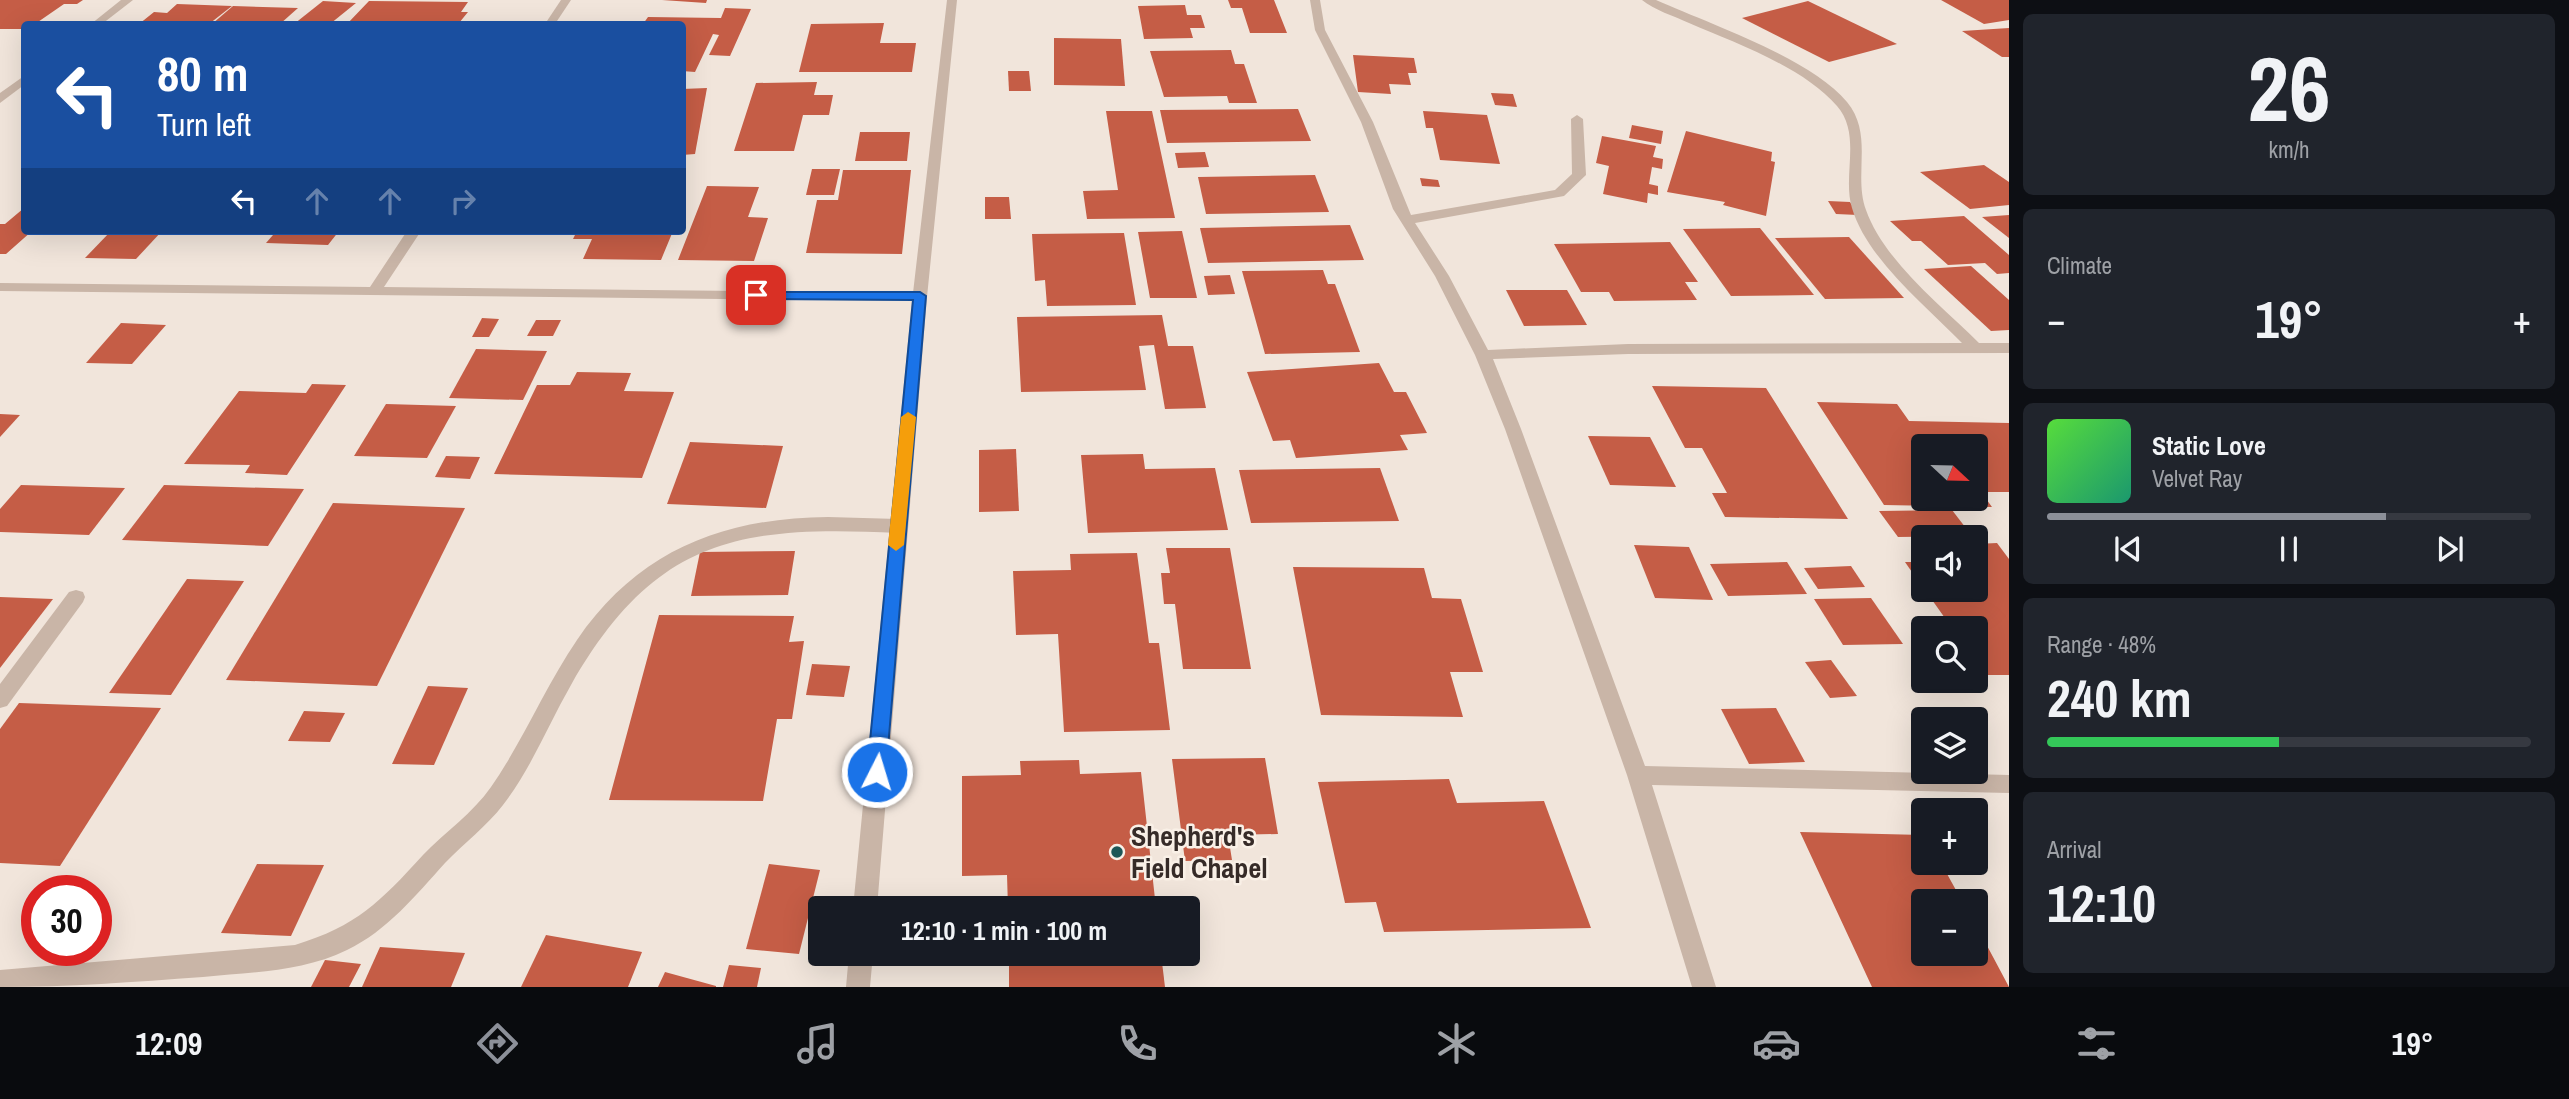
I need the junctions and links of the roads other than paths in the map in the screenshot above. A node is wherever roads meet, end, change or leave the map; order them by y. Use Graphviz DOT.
graph roads {
  1 [pos="128,0"];
  2 [pos="566,0"];
  3 [pos="952,0"];
  4 [pos="1315,0"];
  5 [pos="1647,0"];
  6 [pos="100,21"];
  7 [pos="552,21"];
  8 [pos="21,82"];
  9 [pos="0,99"];
  10 [pos="1577,119"];
  11 [pos="1407,220"];
  12 [pos="411,235"];
  13 [pos="0,287"];
  14 [pos="374,291"];
  15 [pos="920,296"];
  16 [pos="2009,348"];
  17 [pos="1976,349"];
  18 [pos="1482,355"];
  19 [pos="898,527"];
  20 [pos="76,597"];
  21 [pos="0,700"];
  22 [pos="1638,775"];
  23 [pos="2009,784"];
  24 [pos="866,896"];
  25 [pos="860,966"];
  26 [pos="0,982"];
  27 [pos="858,987"];
  28 [pos="1704,987"];
  1 -- 6 [label="street"];
  2 -- 7 [label="street"];
  3 -- 15 [label="street"];
  4 -- 11 [label="street"];
  5 -- 17 [label="street"];
  8 -- 9 [label="street"];
  10 -- 11 [label="street"];
  11 -- 18 [label="street"];
  12 -- 14 [label="street"];
  13 -- 14 [label="street"];
  14 -- 15 [label="street"];
  15 -- 19 [label="street"];
  16 -- 17 [label="street"];
  17 -- 18 [label="street"];
  18 -- 22 [label="street"];
  19 -- 24 [label="street"];
  19 -- 26 [label="street"];
  20 -- 21 [label="street"];
  22 -- 23 [label="street"];
  22 -- 28 [label="street"];
  25 -- 27 [label="street"];
}
